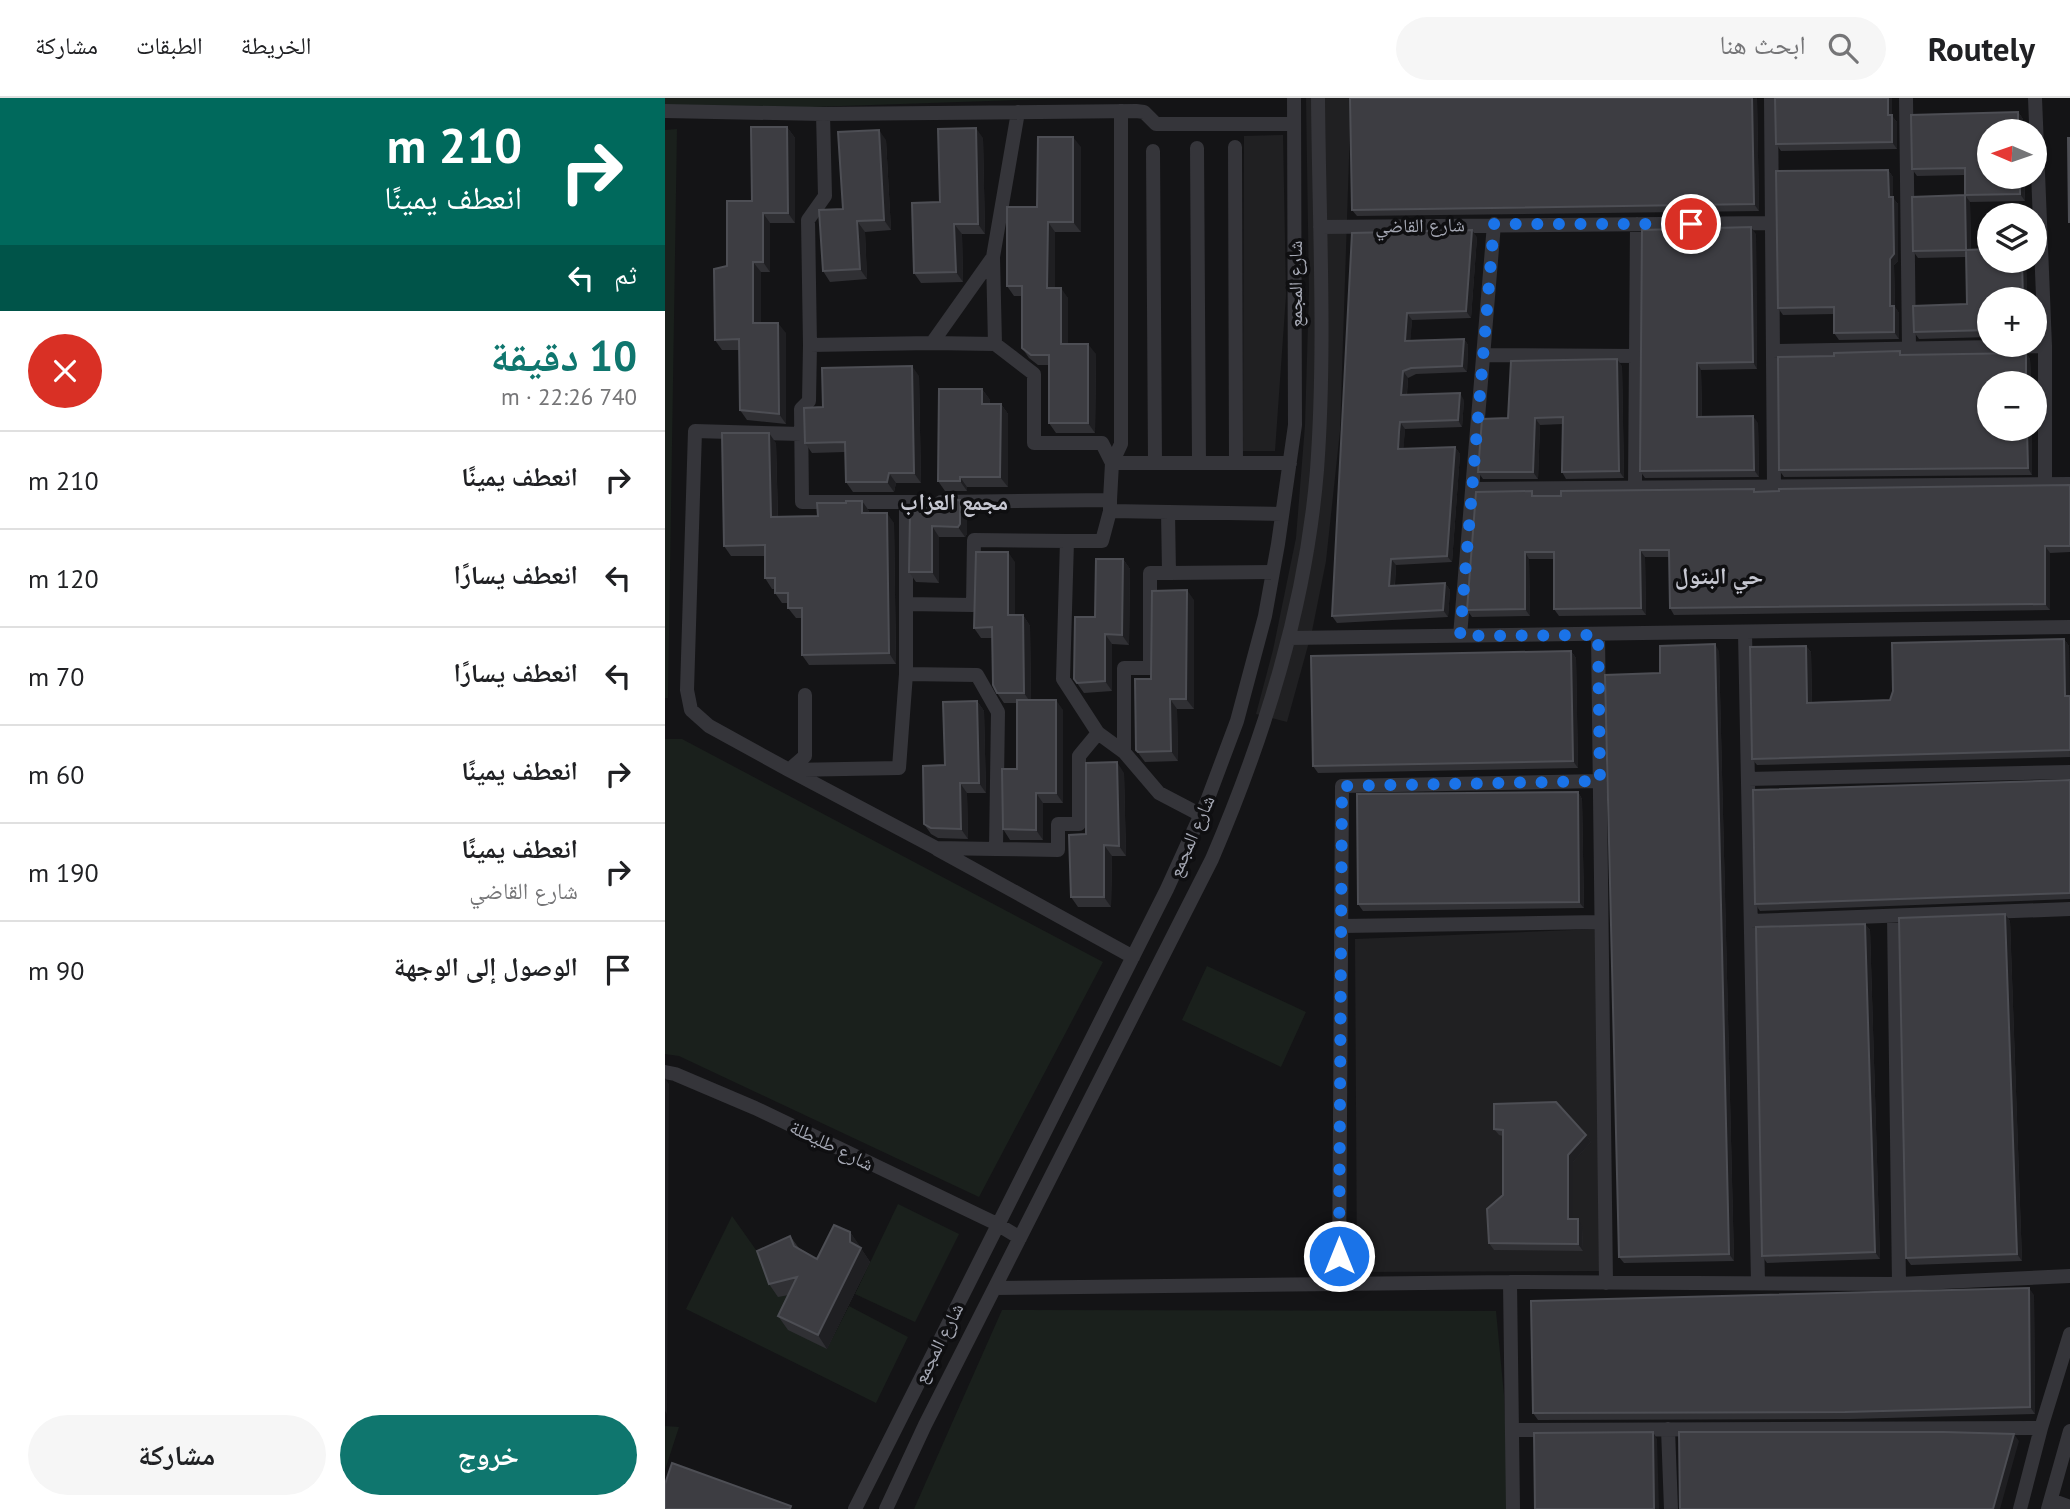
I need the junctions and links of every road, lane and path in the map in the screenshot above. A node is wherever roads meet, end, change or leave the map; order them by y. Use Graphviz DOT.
graph roads {
  1 [pos="1294,98"];
  2 [pos="1318,98"];
  3 [pos="1771,98"];
  4 [pos="1906,98"];
  5 [pos="2035,98"];
  6 [pos="697,104"];
  7 [pos="665,111"];
  8 [pos="1121,111"];
  9 [pos="1018,112"];
  10 [pos="823,114"];
  11 [pos="1294,124"];
  12 [pos="1235,147"];
  13 [pos="1197,148"];
  14 [pos="1153,151"];
  15 [pos="1295,176"];
  16 [pos="1320,202"];
  17 [pos="1772,223"];
  18 [pos="1494,224"];
  19 [pos="1637,224"];
  20 [pos="1320,227"];
  21 [pos="993,257"];
  22 [pos="2043,287"];
  23 [pos="932,343"];
  24 [pos="995,344"];
  25 [pos="810,345"];
  26 [pos="1977,347"];
  27 [pos="1909,348"];
  28 [pos="1773,351"];
  29 [pos="1484,355"];
  30 [pos="1636,356"];
  31 [pos="2045,357"];
  32 [pos="1320,402"];
  33 [pos="1294,403"];
  34 [pos="801,435"];
  35 [pos="1293,445"];
  36 [pos="1318,448"];
  37 [pos="1112,463"];
  38 [pos="1155,463"];
  39 [pos="1199,463"];
  40 [pos="1236,463"];
  41 [pos="1290,463"];
  42 [pos="2045,484"];
  43 [pos="2070,484"];
  44 [pos="1774,487"];
  45 [pos="1635,488"];
  46 [pos="1473,489"];
  47 [pos="906,502"];
  48 [pos="1110,506"];
  49 [pos="1168,512"];
  50 [pos="1282,514"];
  51 [pos="1067,541"];
  52 [pos="1273,572"];
  53 [pos="1169,573"];
  54 [pos="906,604"];
  55 [pos="2070,627"];
  56 [pos="1745,633"];
  57 [pos="1598,635"];
  58 [pos="1460,636"];
  59 [pos="1289,638"];
  60 [pos="906,674"];
  61 [pos="805,695"];
  62 [pos="1098,733"];
  63 [pos="1124,752"];
  64 [pos="789,770"];
  65 [pos="2070,772"];
  66 [pos="1748,779"];
  67 [pos="1600,781"];
  68 [pos="1201,815"];
  69 [pos="936,848"];
  70 [pos="996,849"];
  71 [pos="2070,909"];
  72 [pos="1894,916"];
  73 [pos="1751,921"];
  74 [pos="1600,922"];
  75 [pos="1342,926"];
  76 [pos="1133,957"];
  77 [pos="665,1072"];
  78 [pos="997,1224"];
  79 [pos="1020,1238"];
  80 [pos="2070,1276"];
  81 [pos="1510,1282"];
  82 [pos="1606,1283"];
  83 [pos="1758,1283"];
  84 [pos="1339,1284"];
  85 [pos="1899,1284"];
  86 [pos="995,1288"];
  87 [pos="2070,1334"];
  88 [pos="2041,1428"];
  89 [pos="1668,1429"];
  90 [pos="1512,1430"];
  91 [pos="2070,1431"];
  92 [pos="2050,1505"];
  93 [pos="2070,1507"];
  94 [pos="855,1509"];
  95 [pos="886,1509"];
  96 [pos="1513,1509"];
  97 [pos="1671,1509"];
  98 [pos="2020,1509"];
  1 -- 11 [label="street, شارع المجمع"];
  2 -- 16 [label="street, شارع المجمع"];
  3 -- 17 [label="street"];
  4 -- 27 [label="street"];
  5 -- 22 [label="street"];
  6 -- 7 [label="street"];
  6 -- 10 [label="street"];
  8 -- 9 [label="street"];
  8 -- 11 [label="street"];
  8 -- 37 [label="street"];
  9 -- 10 [label="street"];
  9 -- 21 [label="street"];
  10 -- 25 [label="street"];
  11 -- 15 [label="street, شارع المجمع"];
  12 -- 40 [label="street"];
  13 -- 39 [label="street"];
  14 -- 38 [label="street"];
  15 -- 16 [label="street"];
  15 -- 33 [label="street, شارع المجمع"];
  16 -- 20 [label="street, شارع المجمع"];
  17 -- 19 [label="street, شارع القاضي"];
  17 -- 28 [label="street"];
  18 -- 19 [label="street, شارع القاضي"];
  18 -- 20 [label="street, شارع القاضي"];
  18 -- 29 [label="street"];
  19 -- 30 [label="street"];
  20 -- 32 [label="street, شارع المجمع"];
  21 -- 23 [label="street"];
  21 -- 24 [label="street"];
  23 -- 24 [label="street"];
  23 -- 25 [label="street"];
  24 -- 37 [label="street"];
  25 -- 34 [label="street"];
  26 -- 27 [label="street"];
  27 -- 28 [label="street"];
  28 -- 44 [label="street"];
  29 -- 30 [label="street"];
  29 -- 46 [label="street"];
  30 -- 45 [label="street"];
  31 -- 42 [label="street"];
  32 -- 33 [label="street"];
  32 -- 36 [label="street, شارع المجمع"];
  33 -- 35 [label="street, شارع المجمع"];
  34 -- 47 [label="street"];
  34 -- 64 [label="street"];
  35 -- 36 [label="street"];
  35 -- 41 [label="street, شارع المجمع"];
  36 -- 59 [label="street, شارع المجمع"];
  37 -- 38 [label="street"];
  37 -- 48 [label="street"];
  38 -- 39 [label="street"];
  39 -- 40 [label="street"];
  40 -- 41 [label="street"];
  41 -- 50 [label="street, شارع المجمع"];
  42 -- 43 [label="street"];
  42 -- 44 [label="street"];
  44 -- 45 [label="street"];
  45 -- 46 [label="street"];
  46 -- 58 [label="street"];
  47 -- 48 [label="street"];
  47 -- 54 [label="street"];
  48 -- 49 [label="street"];
  48 -- 51 [label="street"];
  49 -- 50 [label="street"];
  49 -- 53 [label="street"];
  50 -- 52 [label="street, شارع المجمع"];
  51 -- 54 [label="street"];
  51 -- 62 [label="street"];
  52 -- 53 [label="street"];
  52 -- 68 [label="street, شارع المجمع"];
  53 -- 63 [label="street"];
  54 -- 60 [label="street"];
  55 -- 56 [label="street"];
  56 -- 57 [label="street"];
  56 -- 66 [label="street"];
  57 -- 58 [label="street"];
  57 -- 67 [label="street"];
  58 -- 59 [label="street"];
  59 -- 79 [label="street, شارع المجمع"];
  60 -- 64 [label="street"];
  60 -- 70 [label="street"];
  61 -- 64 [label="street"];
  62 -- 63 [label="street"];
  62 -- 70 [label="street"];
  63 -- 68 [label="street"];
  64 -- 69 [label="street"];
  65 -- 66 [label="street"];
  66 -- 73 [label="street"];
  67 -- 74 [label="street"];
  67 -- 75 [label="street"];
  68 -- 76 [label="street, شارع المجمع"];
  69 -- 70 [label="street"];
  69 -- 76 [label="street"];
  71 -- 72 [label="street"];
  72 -- 73 [label="street"];
  72 -- 85 [label="street"];
  73 -- 83 [label="street"];
  74 -- 75 [label="street"];
  74 -- 82 [label="street"];
  75 -- 84 [label="street"];
  76 -- 78 [label="street, شارع المجمع"];
  77 -- 78 [label="street, شارع طليطلة"];
  78 -- 79 [label="street, شارع طليطلة"];
  78 -- 94 [label="street, شارع المجمع"];
  79 -- 86 [label="street, شارع المجمع"];
  80 -- 85 [label="street"];
  81 -- 82 [label="street"];
  81 -- 84 [label="street"];
  81 -- 90 [label="street"];
  82 -- 83 [label="street"];
  83 -- 85 [label="street"];
  84 -- 86 [label="street"];
  86 -- 95 [label="street, شارع المجمع"];
  87 -- 88 [label="street"];
  88 -- 89 [label="street"];
  88 -- 98 [label="street"];
  89 -- 90 [label="street"];
  89 -- 97 [label="street"];
  90 -- 96 [label="street"];
  91 -- 92 [label="street"];
  92 -- 93 [label="street"];
}
